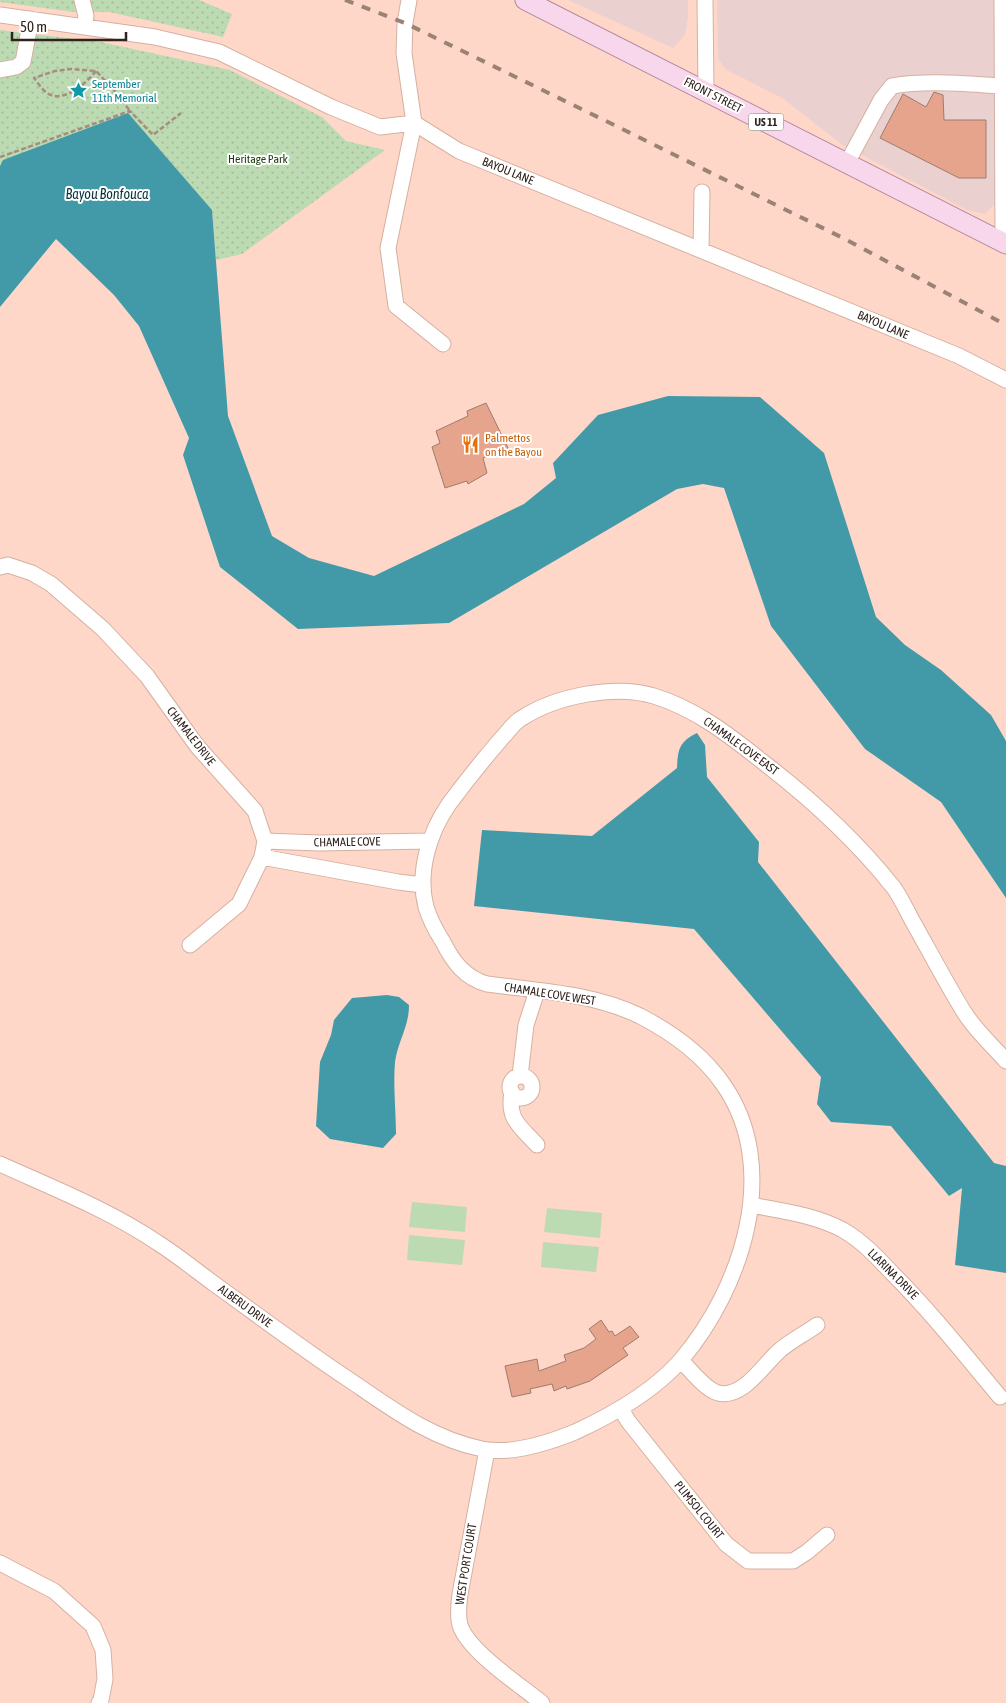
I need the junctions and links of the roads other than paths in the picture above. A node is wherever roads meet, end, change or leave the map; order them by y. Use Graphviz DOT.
graph roads {
  1 [pos="82,0"];
  2 [pos="409,0"];
  3 [pos="526,0"];
  4 [pos="706,0"];
  5 [pos="1002,0"];
  6 [pos="0,15"];
  7 [pos="31,19"];
  8 [pos="84,26"];
  9 [pos="0,70"];
  10 [pos="1002,86"];
  11 [pos="706,91"];
  12 [pos="414,123"];
  13 [pos="847,163"];
  14 [pos="702,192"];
  15 [pos="1004,244"];
  16 [pos="701,250"];
  17 [pos="443,344"];
  18 [pos="1006,380"];
  19 [pos="0,567"];
  20 [pos="265,841"];
  21 [pos="430,841"];
  22 [pos="262,857"];
  23 [pos="425,863"];
  24 [pos="423,885"];
  25 [pos="190,945"];
  26 [pos="537,991"];
  27 [pos="1006,1061"];
  28 [pos="537,1146"];
  29 [pos="0,1164"];
  30 [pos="751,1205"];
  31 [pos="817,1325"];
  32 [pos="681,1360"];
  33 [pos="1000,1397"];
  34 [pos="621,1409"];
  35 [pos="487,1450"];
  36 [pos="827,1535"];
  37 [pos="0,1563"];
  38 [pos="99,1703"];
  39 [pos="542,1703"];
  1 -- 8 [label="street"];
  2 -- 12 [label="street"];
  3 -- 11 [label="main road, FRONT STREET / US 11"];
  4 -- 11 [label="street"];
  5 -- 10 [label="street"];
  6 -- 7 [label="street"];
  7 -- 8 [label="street"];
  7 -- 9 [label="street"];
  8 -- 12 [label="street"];
  10 -- 13 [label="street"];
  10 -- 15 [label="street"];
  11 -- 13 [label="main road, FRONT STREET / US 11"];
  12 -- 16 [label="street, BAYOU LANE"];
  12 -- 17 [label="street"];
  13 -- 15 [label="main road, FRONT STREET / US 11"];
  14 -- 16 [label="street"];
  16 -- 18 [label="street, BAYOU LANE"];
  19 -- 20 [label="street, CHAMALE DRIVE"];
  20 -- 21 [label="street, CHAMALE COVE"];
  20 -- 22 [label="street, CHAMALE DRIVE"];
  21 -- 23 [label="street, CHAMALE COVE EAST"];
  21 -- 27 [label="street, CHAMALE COVE EAST"];
  22 -- 24 [label="street, CHAMALE COVE"];
  22 -- 25 [label="street, CHAMALE DRIVE"];
  23 -- 24 [label="street, CHAMALE COVE WEST"];
  24 -- 26 [label="street, CHAMALE COVE WEST"];
  26 -- 28 [label="street"];
  26 -- 30 [label="street, CHAMALE COVE WEST"];
  29 -- 35 [label="street, ALBERU DRIVE"];
  30 -- 32 [label="street, CHAMALE COVE WEST"];
  30 -- 33 [label="street, LLARINA DRIVE"];
  31 -- 32 [label="street"];
  32 -- 34 [label="street, CHAMALE COVE WEST"];
  34 -- 35 [label="street, CHAMALE COVE WEST"];
  34 -- 36 [label="street, PLIMSOL COURT"];
  35 -- 39 [label="street, WEST PORT COURT"];
  37 -- 38 [label="street"];
}
